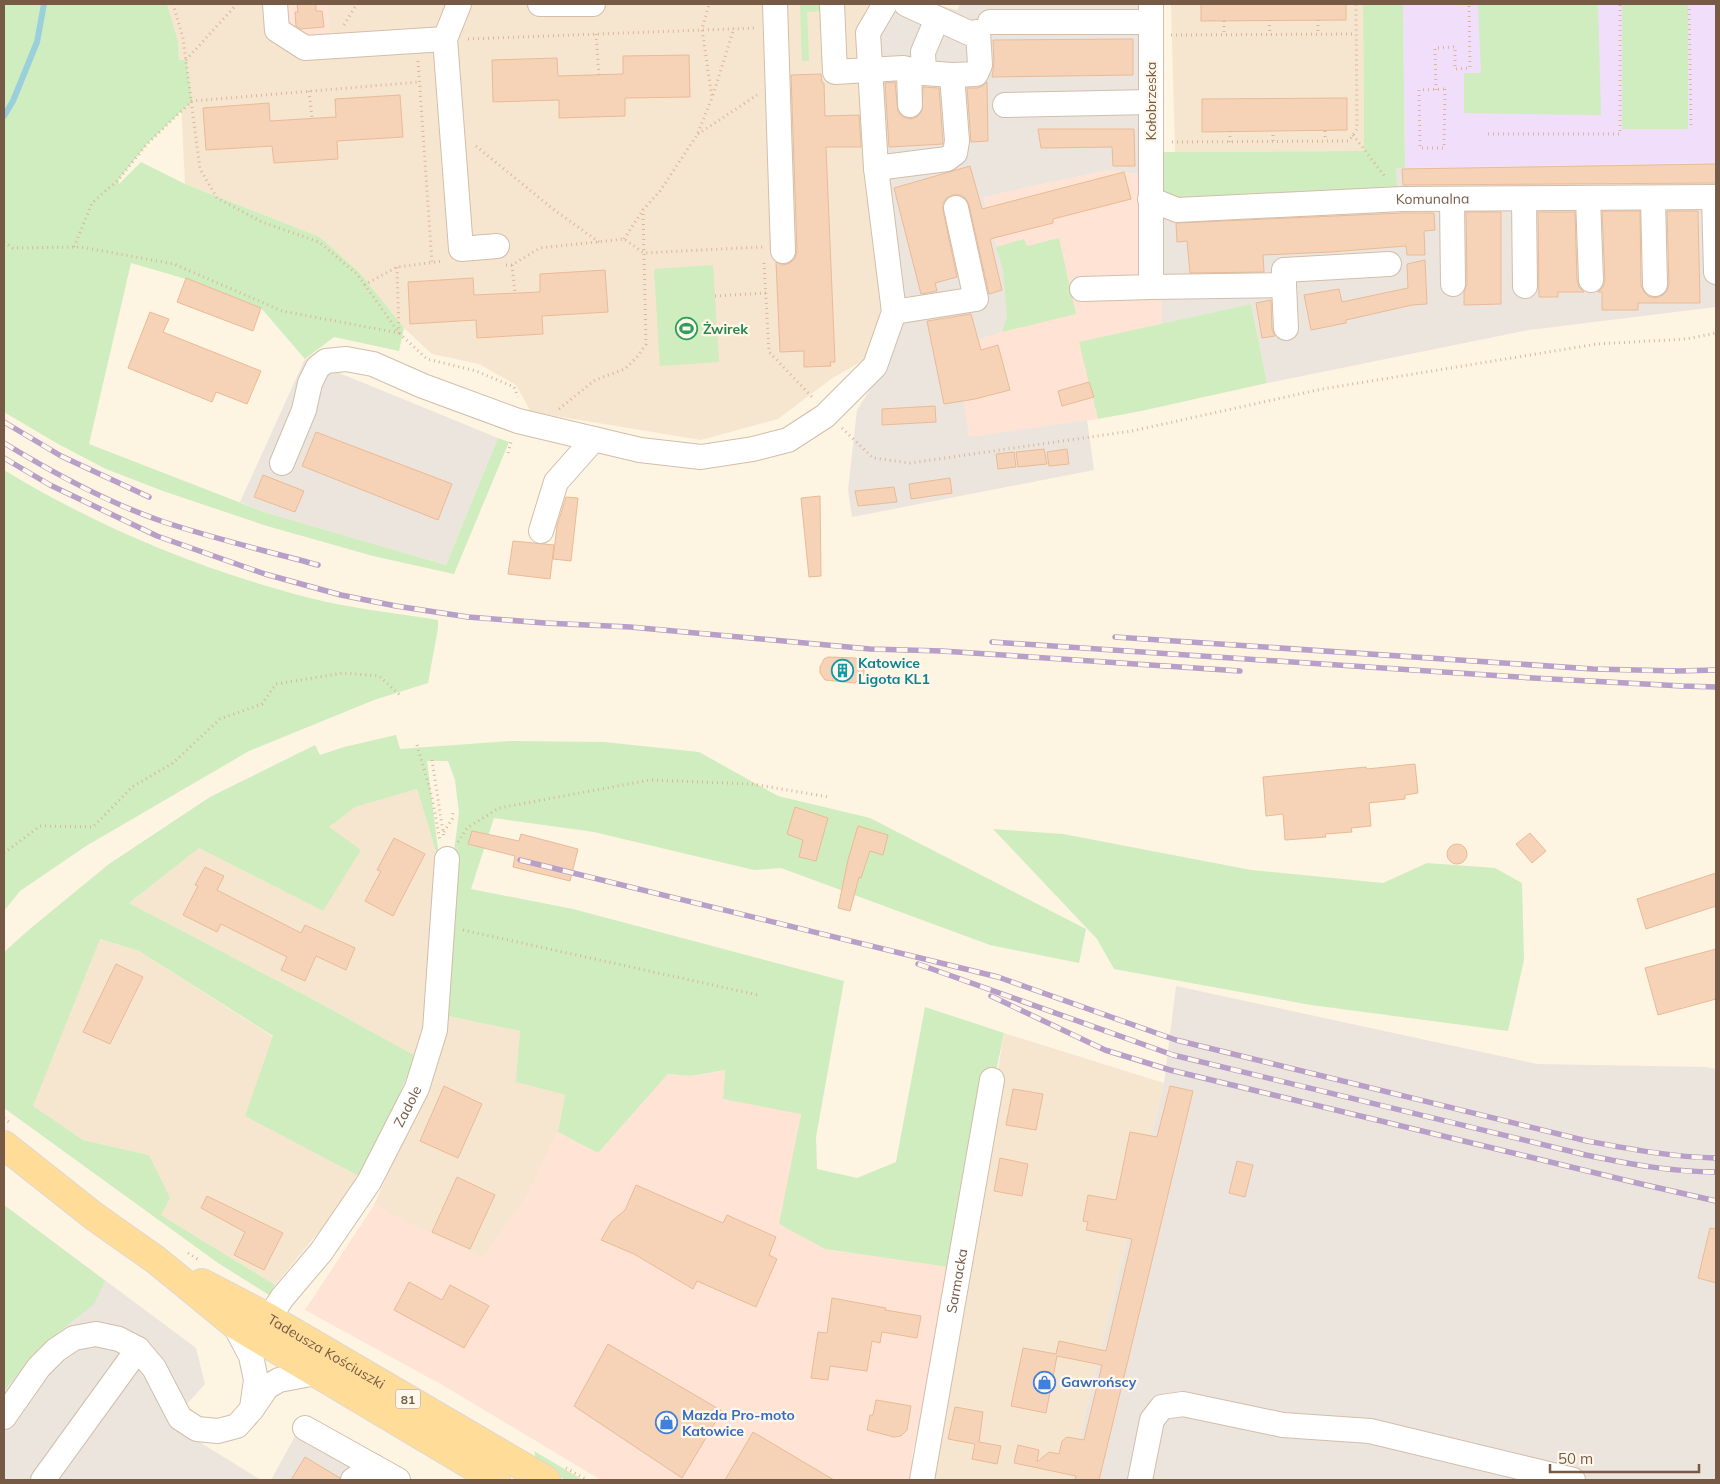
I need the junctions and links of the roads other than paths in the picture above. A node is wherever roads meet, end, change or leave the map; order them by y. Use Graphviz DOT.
graph roads {
  1 [pos="275,4"];
  2 [pos="459,4"];
  3 [pos="540,4"];
  4 [pos="593,4"];
  5 [pos="832,4"];
  6 [pos="885,4"];
  7 [pos="906,4"];
  8 [pos="775,15"];
  9 [pos="937,19"];
  10 [pos="1151,20"];
  11 [pos="990,22"];
  12 [pos="444,40"];
  13 [pos="870,70"];
  14 [pos="916,72"];
  15 [pos="952,75"];
  16 [pos="1151,102"];
  17 [pos="910,105"];
  18 [pos="1005,105"];
  19 [pos="876,168"];
  20 [pos="1715,197"];
  21 [pos="1588,198"];
  22 [pos="1652,198"];
  23 [pos="1150,199"];
  24 [pos="1452,199"];
  25 [pos="1524,199"];
  26 [pos="956,208"];
  27 [pos="497,246"];
  28 [pos="784,251"];
  29 [pos="1389,264"];
  30 [pos="1716,272"];
  31 [pos="1591,280"];
  32 [pos="1453,284"];
  33 [pos="1655,284"];
  34 [pos="1284,285"];
  35 [pos="1525,286"];
  36 [pos="1151,287"];
  37 [pos="1082,289"];
  38 [pos="894,312"];
  39 [pos="1286,328"];
  40 [pos="594,439"];
  41 [pos="282,463"];
  42 [pos="541,531"];
  43 [pos="447,859"];
  44 [pos="992,1080"];
  45 [pos="10,1136"];
  46 [pos="156,1260"];
  47 [pos="270,1318"];
  48 [pos="234,1324"];
  49 [pos="138,1349"];
  50 [pos="316,1373"];
  51 [pos="252,1409"];
  52 [pos="4,1417"];
  53 [pos="305,1428"];
  54 [pos="373,1466"];
  55 [pos="476,1472"];
  56 [pos="44,1480"];
  57 [pos="353,1480"];
  58 [pos="398,1480"];
  59 [pos="496,1480"];
  60 [pos="546,1480"];
  61 [pos="922,1480"];
  62 [pos="1140,1480"];
  63 [pos="1573,1480"];
  1 -- 12 [label="street"];
  2 -- 12 [label="street"];
  3 -- 4 [label="street"];
  5 -- 13 [label="street"];
  6 -- 13 [label="street"];
  7 -- 9 [label="street"];
  8 -- 28 [label="street"];
  9 -- 14 [label="street"];
  9 -- 15 [label="street"];
  10 -- 11 [label="street"];
  10 -- 16 [label="street, Kołobrzeska"];
  12 -- 27 [label="street"];
  13 -- 14 [label="street"];
  13 -- 19 [label="street"];
  14 -- 15 [label="street"];
  14 -- 17 [label="street"];
  15 -- 19 [label="street"];
  16 -- 18 [label="street"];
  16 -- 23 [label="street, Kołobrzeska"];
  19 -- 38 [label="street"];
  20 -- 22 [label="street, Komunalna"];
  20 -- 30 [label="street"];
  21 -- 22 [label="street, Komunalna"];
  21 -- 25 [label="street, Komunalna"];
  21 -- 31 [label="street"];
  22 -- 33 [label="street"];
  23 -- 24 [label="street, Komunalna"];
  23 -- 36 [label="street, Kołobrzeska"];
  24 -- 25 [label="street, Komunalna"];
  24 -- 32 [label="street"];
  25 -- 35 [label="street"];
  26 -- 38 [label="street"];
  29 -- 34 [label="street"];
  34 -- 36 [label="street"];
  34 -- 39 [label="street"];
  36 -- 37 [label="street"];
  38 -- 40 [label="street"];
  40 -- 41 [label="street"];
  40 -- 42 [label="street"];
  43 -- 47 [label="street, Zadole"];
  44 -- 61 [label="street, Sarmacka"];
  45 -- 46 [label="main road, Tadeusza Kościuszki / 81"];
  46 -- 47 [label="main road, Tadeusza Kościuszki / 81"];
  46 -- 48 [label="main road, Tadeusza Kościuszki / 81"];
  47 -- 60 [label="main road, Tadeusza Kościuszki / 81"];
  48 -- 50 [label="main road, Tadeusza Kościuszki / 81"];
  48 -- 51 [label="street"];
  49 -- 51 [label="street"];
  49 -- 52 [label="street"];
  49 -- 56 [label="street"];
  50 -- 51 [label="street"];
  50 -- 55 [label="main road, Tadeusza Kościuszki / 81"];
  53 -- 54 [label="street"];
  54 -- 57 [label="street"];
  54 -- 58 [label="street"];
  55 -- 59 [label="main road, Tadeusza Kościuszki / 81"];
  62 -- 63 [label="street"];
}
